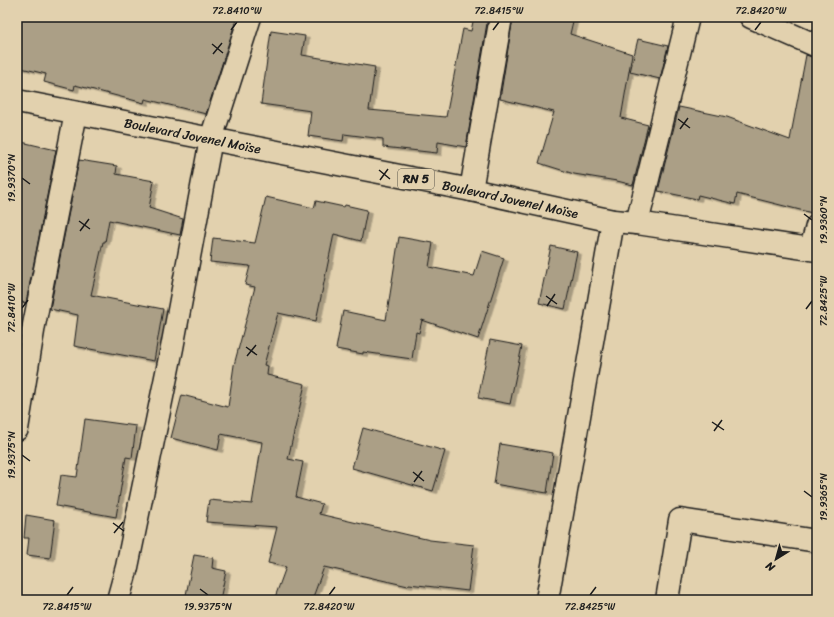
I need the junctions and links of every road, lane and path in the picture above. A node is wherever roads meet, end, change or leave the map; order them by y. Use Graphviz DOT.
graph roads {
  1 [pos="250,17"];
  2 [pos="501,17"];
  3 [pos="688,17"];
  4 [pos="751,17"];
  5 [pos="817,46"];
  6 [pos="17,101"];
  7 [pos="76,113"];
  8 [pos="211,139"];
  9 [pos="471,190"];
  10 [pos="612,221"];
  11 [pos="637,223"];
  12 [pos="817,226"];
  13 [pos="814,249"];
  14 [pos="25,324"];
  15 [pos="17,429"];
  16 [pos="817,541"];
  17 [pos="118,600"];
  18 [pos="547,600"];
  19 [pos="667,600"];
  1 -- 8 [label="street"];
  2 -- 9 [label="street"];
  3 -- 11 [label="street"];
  4 -- 5 [label="street"];
  6 -- 7 [label="street, Boulevard Jovenel Moïse / RN 5"];
  7 -- 8 [label="street, Boulevard Jovenel Moïse / RN 5"];
  7 -- 14 [label="street"];
  8 -- 9 [label="street, Boulevard Jovenel Moïse / RN 5"];
  8 -- 17 [label="street"];
  9 -- 10 [label="street, Boulevard Jovenel Moïse / RN 5"];
  10 -- 11 [label="street, Boulevard Jovenel Moïse / RN 5"];
  10 -- 18 [label="street"];
  11 -- 13 [label="street, Boulevard Jovenel Moïse / RN 5"];
  12 -- 13 [label="street"];
  14 -- 15 [label="street"];
  16 -- 19 [label="street"];
}
